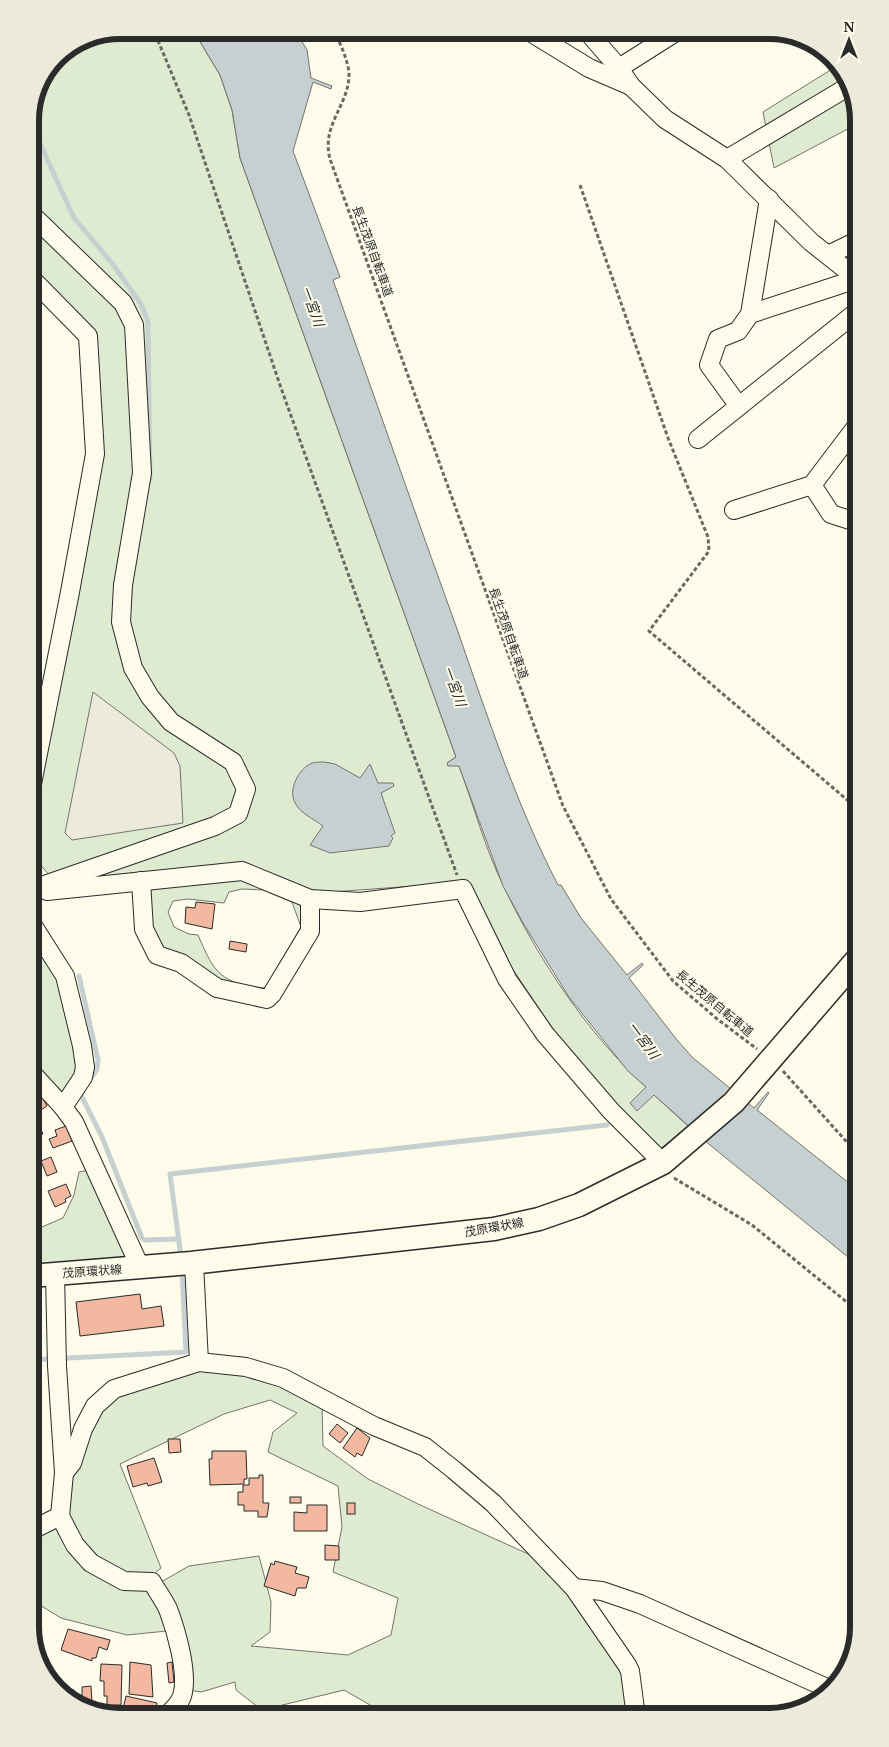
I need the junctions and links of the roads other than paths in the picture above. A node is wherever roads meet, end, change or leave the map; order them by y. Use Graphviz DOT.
graph roads {
  1 [pos="541,39"];
  2 [pos="594,39"];
  3 [pos="665,39"];
  4 [pos="619,68"];
  5 [pos="631,86"];
  6 [pos="844,88"];
  7 [pos="726,159"];
  8 [pos="770,199"];
  9 [pos="39,222"];
  10 [pos="850,244"];
  11 [pos="828,255"];
  12 [pos="850,273"];
  13 [pos="850,283"];
  14 [pos="39,286"];
  15 [pos="750,314"];
  16 [pos="850,317"];
  17 [pos="738,405"];
  18 [pos="850,434"];
  19 [pos="698,439"];
  20 [pos="812,485"];
  21 [pos="734,510"];
  22 [pos="850,520"];
  23 [pos="39,749"];
  24 [pos="140,882"];
  25 [pos="39,888"];
  26 [pos="39,890"];
  27 [pos="310,899"];
  28 [pos="39,935"];
  29 [pos="850,968"];
  30 [pos="39,1084"];
  31 [pos="63,1107"];
  32 [pos="663,1163"];
  33 [pos="186,1264"];
  34 [pos="140,1267"];
  35 [pos="55,1274"];
  36 [pos="39,1275"];
  37 [pos="199,1362"];
  38 [pos="64,1473"];
  39 [pos="60,1516"];
  40 [pos="39,1526"];
  41 [pos="574,1588"];
  42 [pos="824,1687"];
  43 [pos="174,1708"];
  44 [pos="635,1708"];
  1 -- 5 [label="street"];
  2 -- 4 [label="street"];
  3 -- 4 [label="street"];
  4 -- 5 [label="street"];
  5 -- 7 [label="street"];
  6 -- 7 [label="street"];
  7 -- 8 [label="street"];
  8 -- 11 [label="street"];
  8 -- 15 [label="street"];
  9 -- 25 [label="street"];
  10 -- 11 [label="street"];
  11 -- 12 [label="street"];
  13 -- 15 [label="street"];
  14 -- 23 [label="street"];
  15 -- 17 [label="street"];
  16 -- 17 [label="street"];
  17 -- 19 [label="street"];
  18 -- 20 [label="street"];
  20 -- 21 [label="street"];
  20 -- 22 [label="street"];
  24 -- 26 [label="street"];
  24 -- 27 [label="street"];
  24 -- 27 [label="street"];
  27 -- 32 [label="street"];
  28 -- 31 [label="street"];
  29 -- 32 [label="main road, 茂原環状線"];
  30 -- 31 [label="street"];
  31 -- 34 [label="street"];
  32 -- 33 [label="main road, 茂原環状線"];
  33 -- 34 [label="main road, 茂原環状線"];
  33 -- 37 [label="street"];
  34 -- 35 [label="main road, 茂原環状線"];
  35 -- 36 [label="main road, 茂原環状線"];
  35 -- 38 [label="street"];
  37 -- 38 [label="street"];
  37 -- 41 [label="street"];
  38 -- 39 [label="street"];
  39 -- 40 [label="street"];
  39 -- 43 [label="street"];
  41 -- 42 [label="street"];
  41 -- 44 [label="street"];
}
